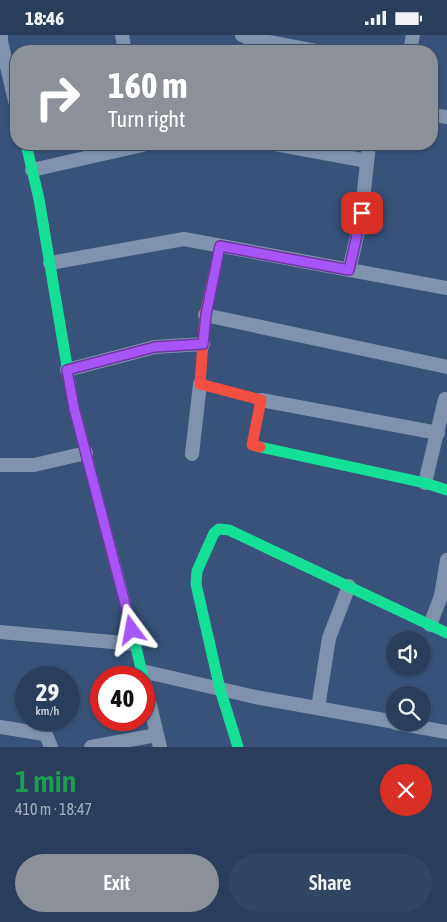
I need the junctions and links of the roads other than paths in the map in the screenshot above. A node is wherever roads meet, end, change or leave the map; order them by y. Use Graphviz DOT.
graph roads {
  1 [pos="1,35"];
  2 [pos="242,35"];
  3 [pos="285,45"];
  4 [pos="10,79"];
  5 [pos="27,150"];
  6 [pos="119,150"];
  7 [pos="307,150"];
  8 [pos="368,150"];
  9 [pos="367,161"];
  10 [pos="32,170"];
  11 [pos="220,246"];
  12 [pos="50,263"];
  13 [pos="349,270"];
  14 [pos="447,288"];
  15 [pos="206,315"];
  16 [pos="203,344"];
  17 [pos="447,367"];
  18 [pos="67,370"];
  19 [pos="200,384"];
  20 [pos="446,396"];
  21 [pos="261,399"];
  22 [pos="438,433"];
  23 [pos="86,453"];
  24 [pos="192,454"];
  25 [pos="0,465"];
  26 [pos="425,483"];
  27 [pos="444,489"];
  28 [pos="447,560"];
  29 [pos="346,585"];
  30 [pos="430,625"];
  31 [pos="0,632"];
  32 [pos="447,633"];
  33 [pos="135,644"];
  34 [pos="140,666"];
  35 [pos="155,678"];
  36 [pos="220,689"];
  37 [pos="318,708"];
  38 [pos="386,720"];
  39 [pos="0,727"];
  40 [pos="155,728"];
  41 [pos="431,729"];
  42 [pos="447,732"];
  43 [pos="158,741"];
  44 [pos="51,747"];
  45 [pos="91,747"];
  46 [pos="238,747"];
  1 -- 4 [label="street"];
  2 -- 3 [label="street"];
  5 -- 10 [label="street"];
  6 -- 10 [label="street"];
  7 -- 9 [label="street"];
  8 -- 9 [label="street"];
  9 -- 13 [label="street"];
  10 -- 12 [label="street"];
  11 -- 12 [label="street"];
  11 -- 13 [label="street"];
  11 -- 15 [label="street"];
  12 -- 18 [label="street"];
  13 -- 14 [label="street"];
  15 -- 16 [label="street"];
  15 -- 17 [label="street"];
  16 -- 18 [label="street"];
  16 -- 19 [label="street"];
  18 -- 23 [label="street"];
  19 -- 21 [label="street"];
  19 -- 24 [label="street"];
  20 -- 22 [label="street"];
  21 -- 22 [label="street"];
  21 -- 26 [label="street"];
  22 -- 26 [label="street"];
  23 -- 25 [label="street"];
  23 -- 33 [label="street"];
  26 -- 27 [label="street"];
  28 -- 30 [label="street"];
  29 -- 30 [label="street"];
  29 -- 36 [label="street"];
  29 -- 37 [label="street"];
  30 -- 32 [label="street"];
  31 -- 33 [label="street"];
  33 -- 34 [label="street"];
  35 -- 36 [label="street"];
  36 -- 37 [label="street"];
  36 -- 46 [label="street"];
  37 -- 38 [label="street"];
  39 -- 44 [label="street"];
  40 -- 43 [label="street"];
  41 -- 42 [label="street"];
  43 -- 45 [label="street"];
}
